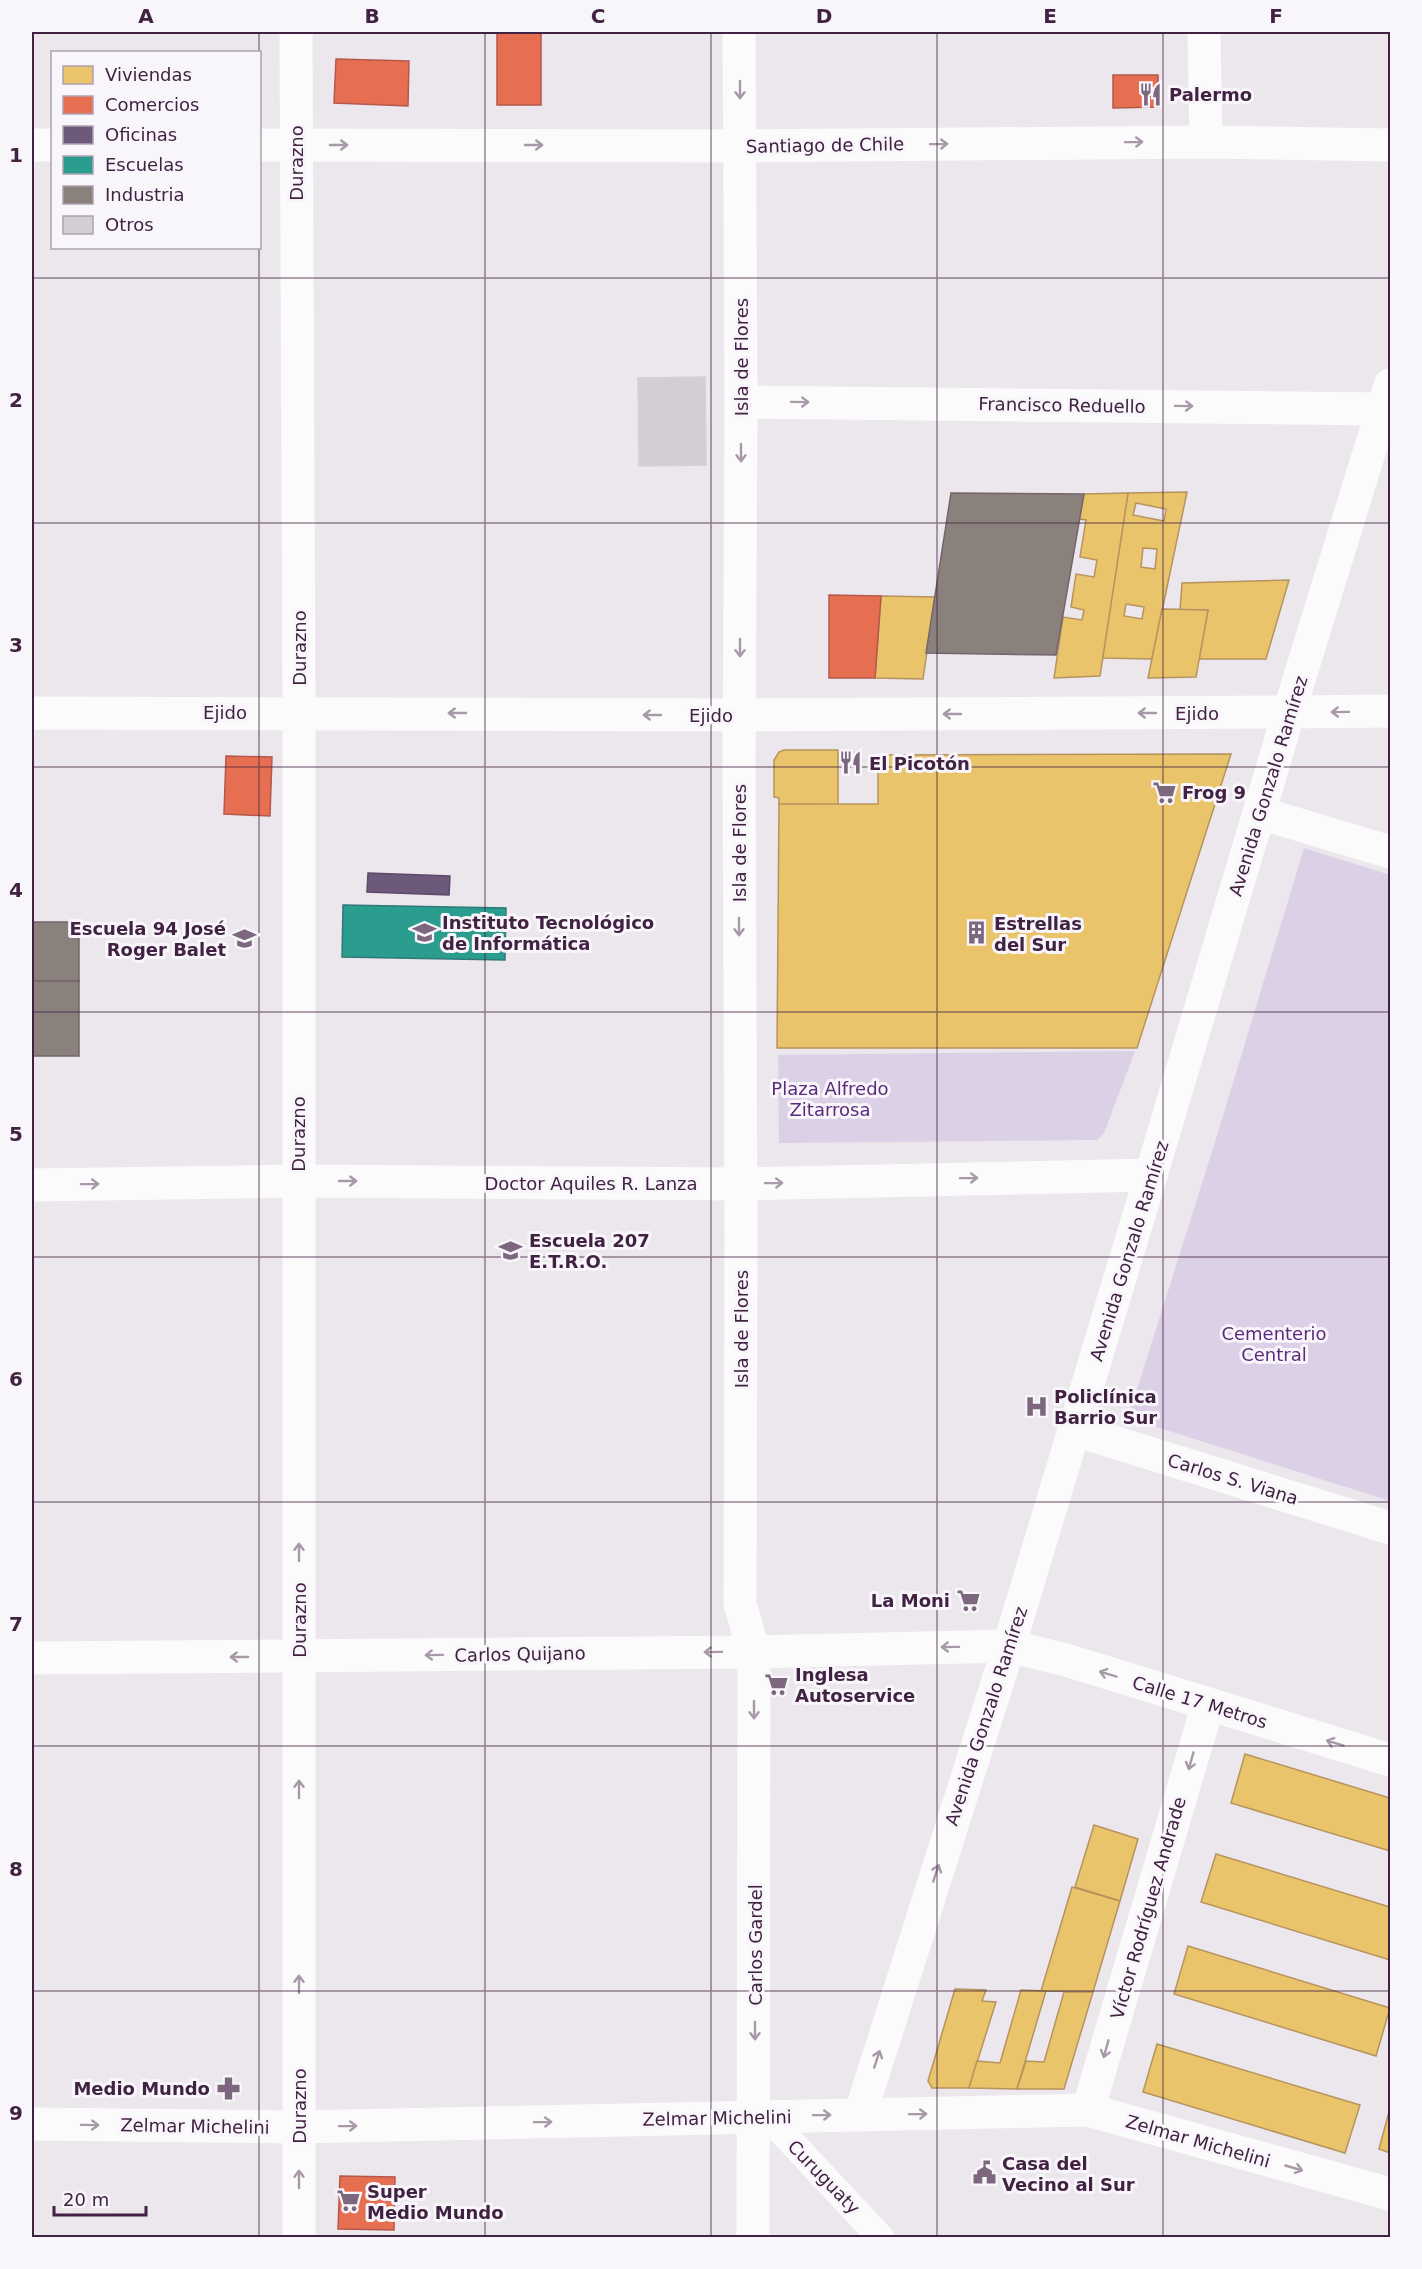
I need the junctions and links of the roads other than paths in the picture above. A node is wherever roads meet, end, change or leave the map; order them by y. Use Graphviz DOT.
graph roads {
  1 [pos="296,32"];
  2 [pos="740,32"];
  3 [pos="1204,32"];
  4 [pos="1206,142"];
  5 [pos="32,145"];
  6 [pos="51,145"];
  7 [pos="261,145"];
  8 [pos="296,145"];
  9 [pos="1390,145"];
  10 [pos="740,146"];
  11 [pos="1387,397"];
  12 [pos="741,402"];
  13 [pos="1390,711"];
  14 [pos="32,712"];
  15 [pos="299,712"];
  16 [pos="1289,712"];
  17 [pos="739,715"];
  18 [pos="1260,813"];
  19 [pos="1390,852"];
  20 [pos="1151,1174"];
  21 [pos="298,1181"];
  22 [pos="741,1184"];
  23 [pos="32,1185"];
  24 [pos="1075,1430"];
  25 [pos="1390,1528"];
  26 [pos="1009,1646"];
  27 [pos="754,1652"];
  28 [pos="299,1656"];
  29 [pos="32,1658"];
  30 [pos="1208,1705"];
  31 [pos="1390,1761"];
  32 [pos="1088,2110"];
  33 [pos="860,2115"];
  34 [pos="760,2117"];
  35 [pos="32,2124"];
  36 [pos="299,2127"];
  37 [pos="1390,2194"];
  38 [pos="299,2238"];
  39 [pos="753,2238"];
  40 [pos="881,2238"];
  1 -- 8 [label="street, Durazno"];
  2 -- 10 [label="street, Isla de Flores, one-way"];
  3 -- 4 [label="street"];
  4 -- 9 [label="street, Santiago de Chile"];
  10 -- 4 [label="street, Santiago de Chile, one-way"];
  5 -- 6 [label="street"];
  7 -- 8 [label="street, Santiago de Chile"];
  8 -- 10 [label="street, Santiago de Chile, one-way"];
  8 -- 15 [label="street, Durazno"];
  10 -- 12 [label="street, Isla de Flores"];
  12 -- 11 [label="street, Francisco Reduello, one-way"];
  11 -- 16 [label="street, Avenida Gonzalo Ramírez"];
  12 -- 17 [label="street, Isla de Flores, one-way"];
  13 -- 16 [label="street, Ejido, one-way"];
  14 -- 15 [label="street, Ejido"];
  17 -- 15 [label="street, Ejido, one-way"];
  15 -- 21 [label="street, Durazno"];
  16 -- 17 [label="street, Ejido, one-way"];
  16 -- 18 [label="street, Avenida Gonzalo Ramírez"];
  17 -- 22 [label="street, Isla de Flores, one-way"];
  18 -- 19 [label="street"];
  18 -- 20 [label="street, Avenida Gonzalo Ramírez"];
  22 -- 20 [label="street, Doctor Aquiles R. Lanza, one-way"];
  20 -- 24 [label="street, Avenida Gonzalo Ramírez"];
  21 -- 22 [label="street, Doctor Aquiles R. Lanza, one-way"];
  23 -- 21 [label="street, Doctor Aquiles R. Lanza, one-way"];
  28 -- 21 [label="street, Durazno, one-way"];
  22 -- 27 [label="street, Isla de Flores"];
  24 -- 25 [label="street, Carlos S. Viana"];
  24 -- 26 [label="street, Avenida Gonzalo Ramírez"];
  26 -- 27 [label="street, Carlos Quijano, one-way"];
  30 -- 26 [label="street, Calle 17 Metros, one-way"];
  33 -- 26 [label="street, Avenida Gonzalo Ramírez, one-way"];
  27 -- 28 [label="street, Carlos Quijano, one-way"];
  27 -- 34 [label="street, Carlos Gardel, one-way"];
  28 -- 29 [label="street, Carlos Quijano, one-way"];
  36 -- 28 [label="street, Durazno, one-way"];
  31 -- 30 [label="street, Calle 17 Metros, one-way"];
  30 -- 32 [label="street, Víctor Rodríguez Andrade, one-way"];
  33 -- 32 [label="street, Zelmar Michelini, one-way"];
  32 -- 37 [label="street, Zelmar Michelini, one-way"];
  34 -- 33 [label="street, Zelmar Michelini, one-way"];
  36 -- 34 [label="street, Zelmar Michelini, one-way"];
  34 -- 39 [label="street, Carlos Gardel"];
  34 -- 40 [label="street, Curuguaty"];
  35 -- 36 [label="street, Zelmar Michelini, one-way"];
  38 -- 36 [label="street, Durazno, one-way"];
}
